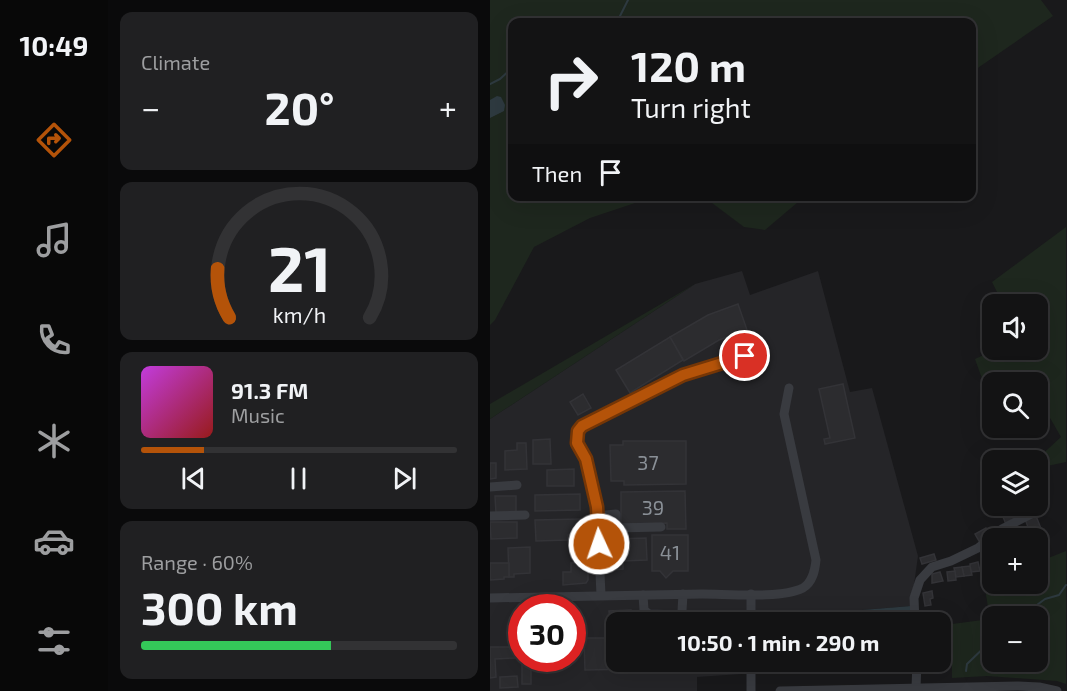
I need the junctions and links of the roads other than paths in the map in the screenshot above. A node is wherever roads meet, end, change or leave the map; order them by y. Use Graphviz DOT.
graph roads {
  1 [pos="745,356"];
  2 [pos="789,388"];
  3 [pos="517,485"];
  4 [pos="490,487"];
  5 [pos="525,515"];
  6 [pos="490,516"];
  7 [pos="597,516"];
  8 [pos="1029,516"];
  9 [pos="661,527"];
  10 [pos="599,544"];
  11 [pos="573,547"];
  12 [pos="683,594"];
  13 [pos="751,594"];
  14 [pos="601,595"];
  15 [pos="643,595"];
  16 [pos="490,598"];
  17 [pos="751,612"];
  18 [pos="915,612"];
  19 [pos="751,672"];
  20 [pos="917,672"];
  21 [pos="916,688"];
  22 [pos="751,691"];
  23 [pos="780,691"];
  24 [pos="1057,691"];
  1 -- 7 [label="street"];
  2 -- 13 [label="street"];
  3 -- 4 [label="street"];
  5 -- 6 [label="street"];
  7 -- 9 [label="street"];
  7 -- 10 [label="street"];
  8 -- 18 [label="street"];
  10 -- 11 [label="street"];
  10 -- 14 [label="street"];
  12 -- 13 [label="street"];
  12 -- 15 [label="street"];
  12 -- 15 [label="street"];
  13 -- 17 [label="street"];
  14 -- 15 [label="street"];
  14 -- 16 [label="street"];
  19 -- 22 [label="street"];
  20 -- 21 [label="street"];
  21 -- 23 [label="street"];
  21 -- 24 [label="street"];
}
